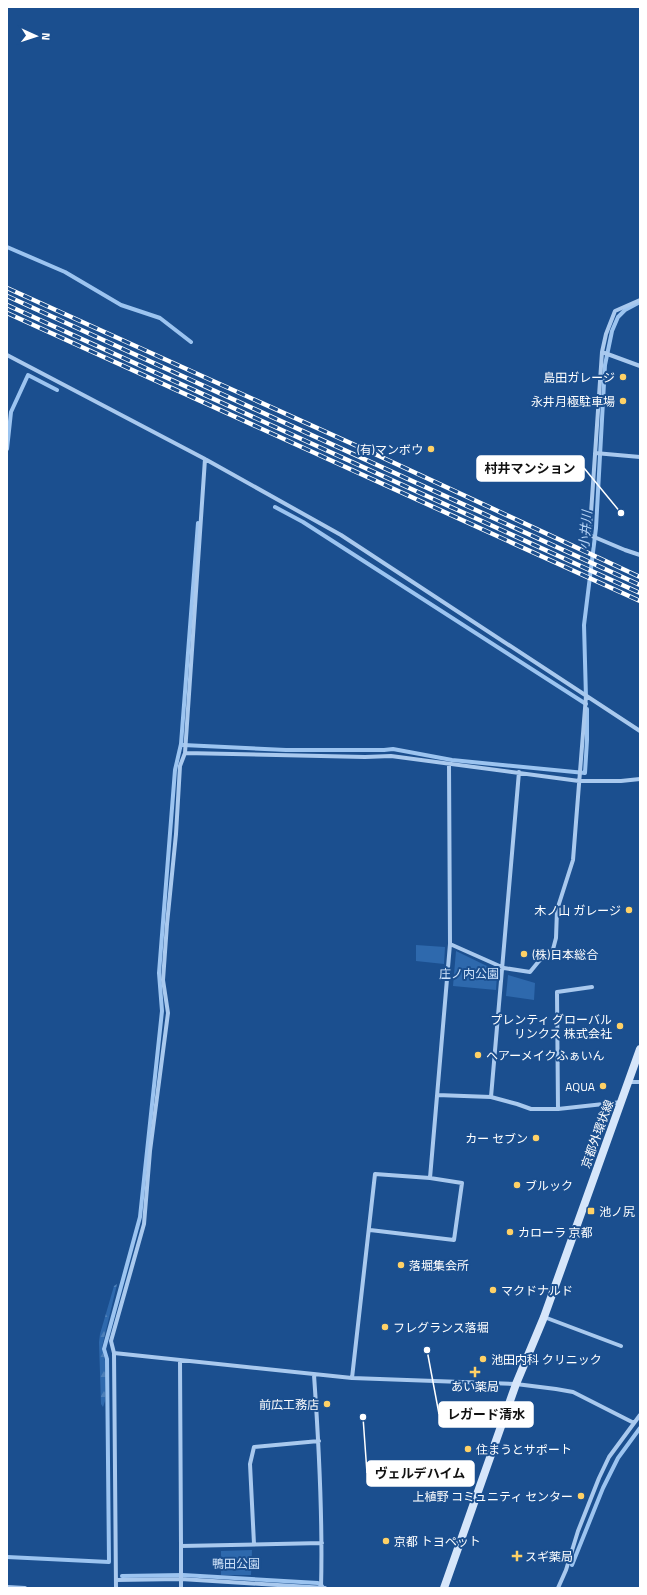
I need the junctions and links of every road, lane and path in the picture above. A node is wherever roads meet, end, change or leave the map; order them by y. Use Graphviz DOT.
graph roads {
  1 [pos="640,300"];
  2 [pos="602,352"];
  3 [pos="7,355"];
  4 [pos="640,366"];
  5 [pos="595,453"];
  6 [pos="640,457"];
  7 [pos="205,460"];
  8 [pos="640,555"];
  9 [pos="586,696"];
  10 [pos="640,731"];
  11 [pos="185,753"];
  12 [pos="449,764"];
  13 [pos="519,772"];
  14 [pos="640,779"];
  15 [pos="579,781"];
  16 [pos="450,944"];
  17 [pos="504,968"];
  18 [pos="592,987"];
  19 [pos="640,1049"];
  20 [pos="629,1082"];
  21 [pos="640,1082"];
  22 [pos="437,1095"];
  23 [pos="491,1097"];
  24 [pos="622,1102"];
  25 [pos="558,1109"];
  26 [pos="430,1178"];
  27 [pos="370,1230"];
  28 [pos="544,1317"];
  29 [pos="621,1346"];
  30 [pos="114,1353"];
  31 [pos="180,1360"];
  32 [pos="314,1375"];
  33 [pos="352,1378"];
  34 [pos="516,1384"];
  35 [pos="640,1415"];
  36 [pos="634,1423"];
  37 [pos="319,1442"];
  38 [pos="322,1543"];
  39 [pos="254,1544"];
  40 [pos="181,1546"];
  41 [pos="181,1579"];
  42 [pos="116,1580"];
  43 [pos="245,1582"];
  44 [pos="7,1587"];
  45 [pos="25,1588"];
  46 [pos="116,1588"];
  47 [pos="181,1588"];
  48 [pos="246,1588"];
  49 [pos="310,1588"];
  50 [pos="322,1588"];
  51 [pos="325,1588"];
  52 [pos="444,1588"];
  53 [pos="558,1588"];
  1 -- 2 [label="street"];
  2 -- 4 [label="street"];
  2 -- 5 [label="street"];
  3 -- 7 [label="street"];
  5 -- 6 [label="street"];
  5 -- 8 [label="street"];
  7 -- 9 [label="street"];
  7 -- 11 [label="street"];
  9 -- 10 [label="street"];
  9 -- 15 [label="street"];
  11 -- 12 [label="street"];
  11 -- 30 [label="street"];
  12 -- 13 [label="street"];
  12 -- 16 [label="street"];
  13 -- 15 [label="street"];
  13 -- 17 [label="street"];
  14 -- 15 [label="street"];
  15 -- 17 [label="street"];
  16 -- 17 [label="street"];
  16 -- 22 [label="street"];
  17 -- 23 [label="street"];
  18 -- 25 [label="street"];
  19 -- 20 [label="main road, 京都外環状線"];
  20 -- 21 [label="street"];
  20 -- 24 [label="main road, 京都外環状線"];
  22 -- 23 [label="street"];
  22 -- 26 [label="street"];
  23 -- 25 [label="street"];
  24 -- 25 [label="street"];
  24 -- 28 [label="main road, 京都外環状線"];
  26 -- 27 [label="street"];
  26 -- 27 [label="street"];
  27 -- 33 [label="street"];
  28 -- 29 [label="street"];
  28 -- 34 [label="main road, 京都外環状線"];
  30 -- 31 [label="street"];
  30 -- 42 [label="street"];
  31 -- 32 [label="street"];
  31 -- 40 [label="street"];
  32 -- 33 [label="street"];
  32 -- 37 [label="street"];
  33 -- 34 [label="street"];
  34 -- 36 [label="street"];
  34 -- 52 [label="main road, 京都外環状線"];
  35 -- 36 [label="street"];
  36 -- 53 [label="street"];
  37 -- 38 [label="street"];
  37 -- 39 [label="street"];
  38 -- 39 [label="street"];
  38 -- 50 [label="street"];
  39 -- 40 [label="street"];
  40 -- 41 [label="street"];
  41 -- 42 [label="street"];
  41 -- 43 [label="street"];
  41 -- 47 [label="street"];
  42 -- 46 [label="street"];
  43 -- 48 [label="street"];
  43 -- 49 [label="street"];
  44 -- 45 [label="street"];
  49 -- 50 [label="street"];
  50 -- 51 [label="street"];
}
